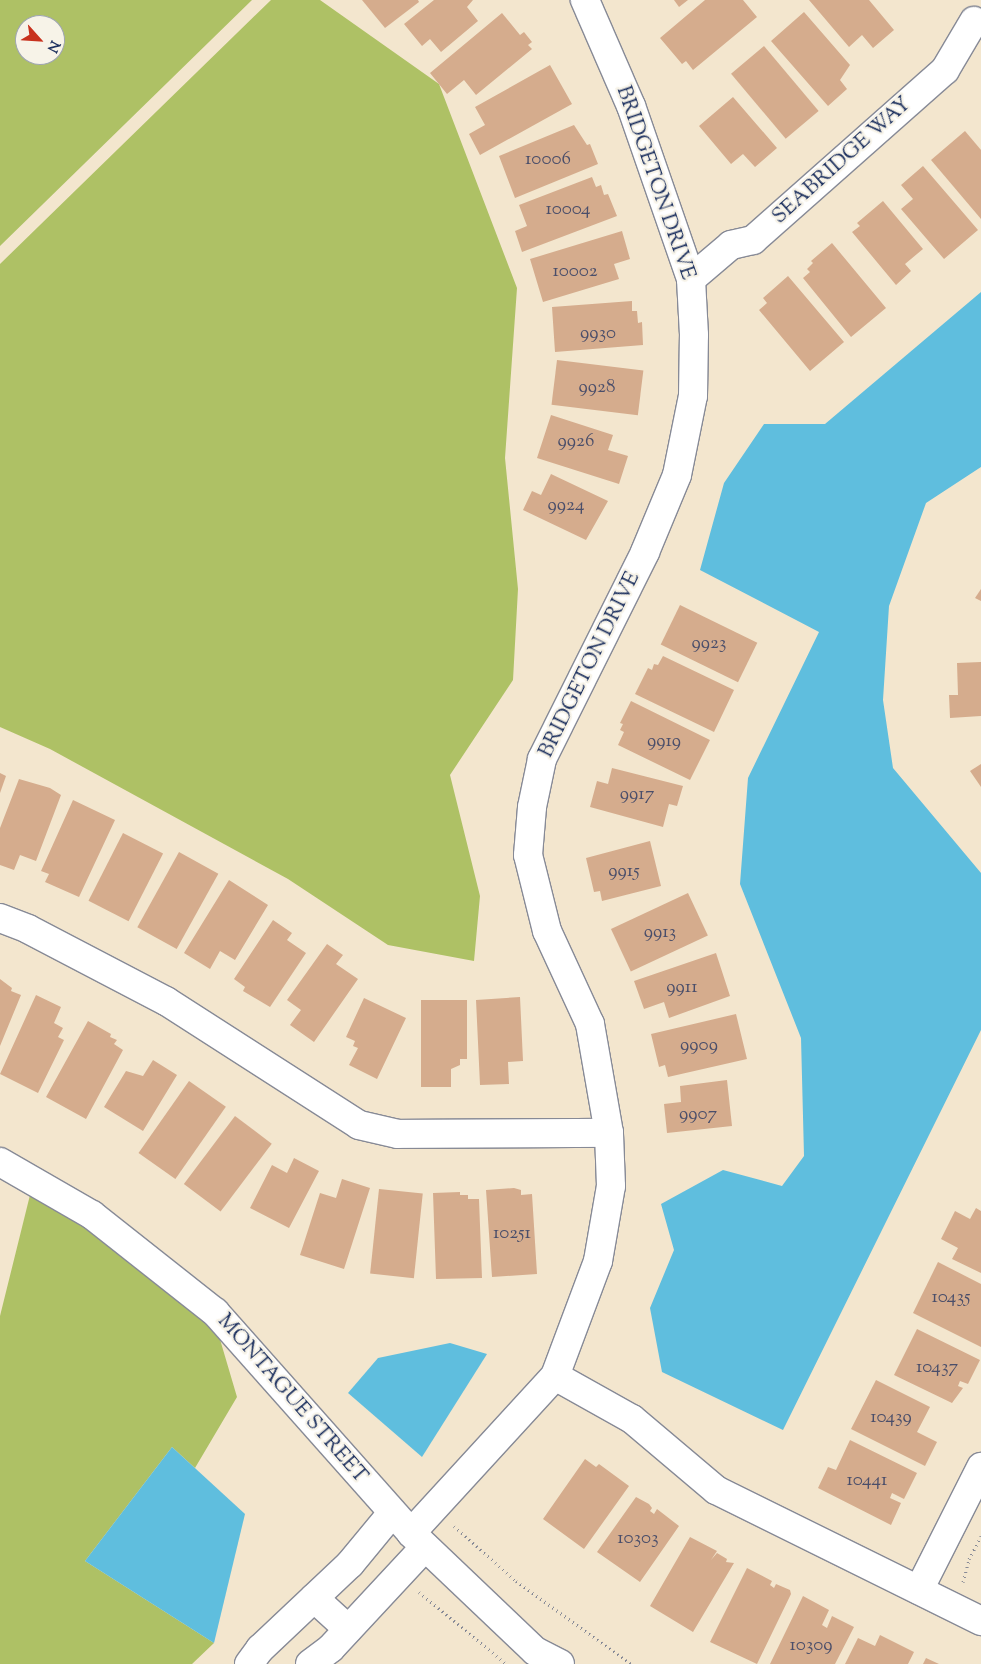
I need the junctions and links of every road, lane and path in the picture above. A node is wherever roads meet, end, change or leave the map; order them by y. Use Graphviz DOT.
graph roads {
  1 [pos="584,5"];
  2 [pos="974,21"];
  3 [pos="691,279"];
  4 [pos="0,918"];
  5 [pos="609,1134"];
  6 [pos="0,1162"];
  7 [pos="555,1376"];
  8 [pos="981,1467"];
  9 [pos="392,1513"];
  10 [pos="447,1521"];
  11 [pos="981,1536"];
  12 [pos="418,1540"];
  13 [pos="963,1582"];
  14 [pos="413,1587"];
  15 [pos="919,1590"];
  16 [pos="314,1598"];
  17 [pos="981,1621"];
  18 [pos="348,1629"];
  19 [pos="249,1664"];
  20 [pos="310,1664"];
  21 [pos="508,1664"];
  22 [pos="560,1664"];
  23 [pos="631,1664"];
  1 -- 3 [label="street, BRIDGETON DRIVE"];
  2 -- 3 [label="street, SEABRIDGE WAY"];
  3 -- 5 [label="street, BRIDGETON DRIVE"];
  4 -- 5 [label="street"];
  5 -- 7 [label="street, BRIDGETON DRIVE"];
  6 -- 9 [label="street, MONTAGUE STREET"];
  7 -- 12 [label="street, BRIDGETON DRIVE"];
  7 -- 15 [label="street"];
  8 -- 15 [label="street"];
  9 -- 12 [label="street, MONTAGUE STREET"];
  9 -- 16 [label="street"];
  10 -- 23 [label="path"];
  11 -- 13 [label="path"];
  12 -- 18 [label="street, BRIDGETON DRIVE"];
  12 -- 22 [label="street, MONTAGUE STREET"];
  14 -- 21 [label="path"];
  15 -- 17 [label="street"];
  16 -- 18 [label="street"];
  16 -- 19 [label="street"];
  18 -- 20 [label="street, BRIDGETON DRIVE"];
}
